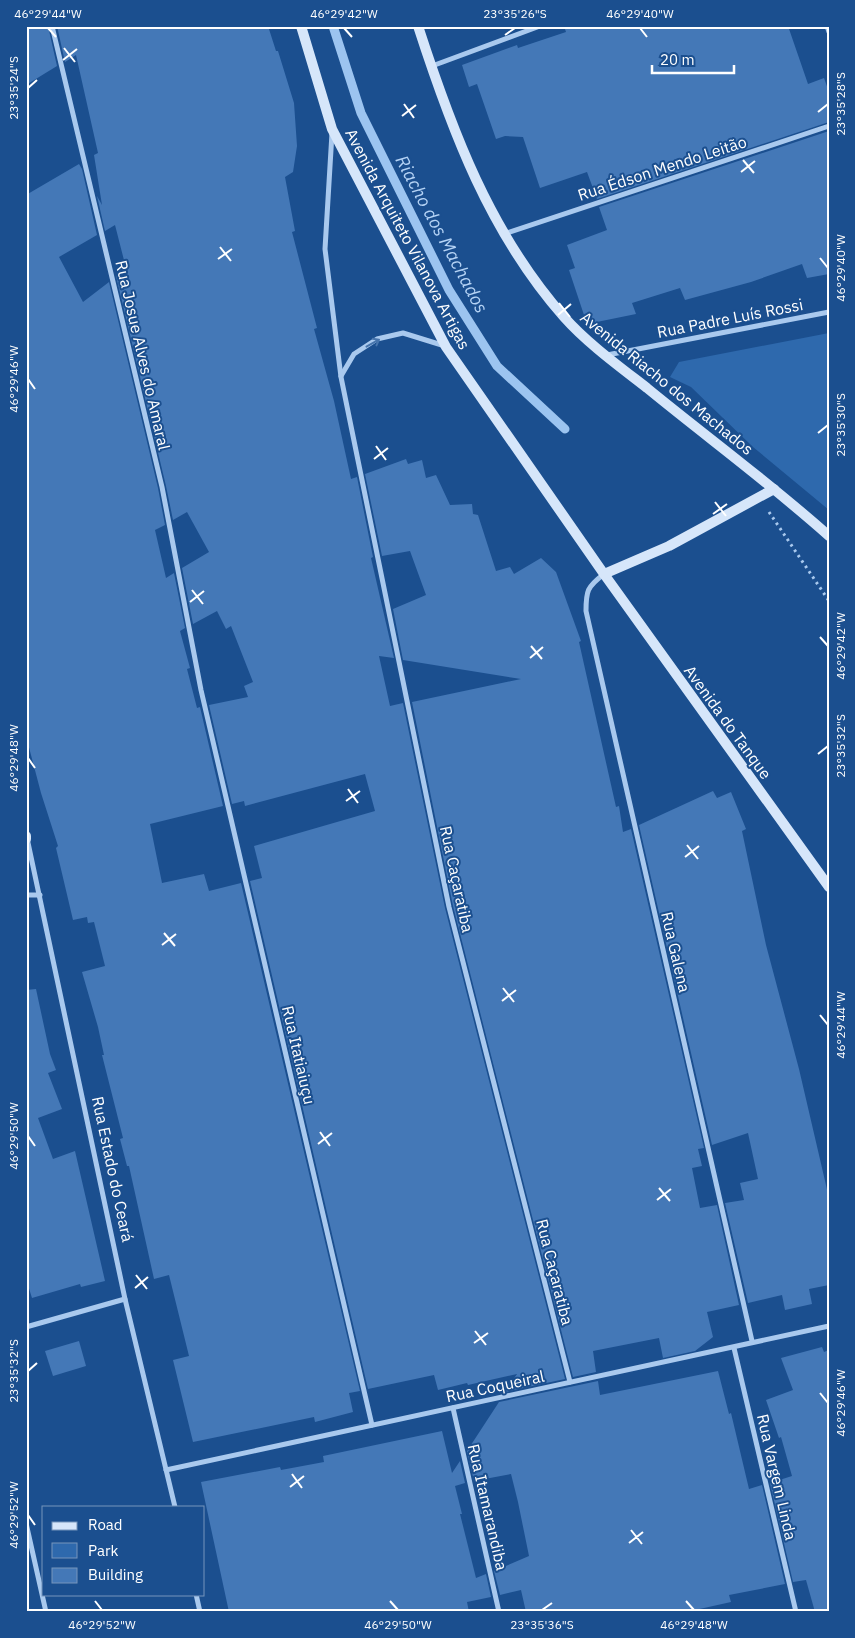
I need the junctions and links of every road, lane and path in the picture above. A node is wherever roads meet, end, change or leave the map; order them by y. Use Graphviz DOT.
graph roads {
  1 [pos="52,26"];
  2 [pos="301,26"];
  3 [pos="418,26"];
  4 [pos="540,26"];
  5 [pos="827,26"];
  6 [pos="829,32"];
  7 [pos="431,66"];
  8 [pos="829,126"];
  9 [pos="332,129"];
  10 [pos="504,234"];
  11 [pos="829,312"];
  12 [pos="446,346"];
  13 [pos="607,356"];
  14 [pos="341,377"];
  15 [pos="774,489"];
  16 [pos="759,497"];
  17 [pos="829,536"];
  18 [pos="604,574"];
  19 [pos="829,601"];
  20 [pos="201,690"];
  21 [pos="26,838"];
  22 [pos="829,887"];
  23 [pos="26,895"];
  24 [pos="40,895"];
  25 [pos="125,1299"];
  26 [pos="829,1326"];
  27 [pos="26,1327"];
  28 [pos="752,1342"];
  29 [pos="734,1348"];
  30 [pos="570,1382"];
  31 [pos="453,1408"];
  32 [pos="372,1425"];
  33 [pos="166,1470"];
  34 [pos="175,1506"];
  35 [pos="26,1524"];
  36 [pos="42,1594"];
  37 [pos="42,1596"];
  38 [pos="196,1596"];
  39 [pos="46,1612"];
  40 [pos="200,1612"];
  41 [pos="499,1612"];
  42 [pos="796,1612"];
  1 -- 20 [label="street, Rua Josue Alves do Amaral"];
  2 -- 9 [label="main road, Avenida Arquiteto Vilanova Artigas"];
  3 -- 7 [label="main road, Avenida Riacho dos Machados"];
  4 -- 7 [label="street"];
  5 -- 6 [label="street"];
  7 -- 10 [label="main road, Avenida Riacho dos Machados"];
  8 -- 10 [label="street, Rua Édson Mendo Leitão"];
  9 -- 12 [label="main road, Avenida Arquiteto Vilanova Artigas"];
  9 -- 14 [label="street, Rua Caçaratiba"];
  10 -- 13 [label="main road, Avenida Riacho dos Machados"];
  11 -- 13 [label="street, Rua Padre Luís Rossi"];
  14 -- 12 [label="street, one-way"];
  12 -- 18 [label="main road, Avenida Arquiteto Vilanova Artigas"];
  13 -- 15 [label="main road, Avenida Riacho dos Machados"];
  14 -- 30 [label="street, Rua Caçaratiba"];
  15 -- 16 [label="main road"];
  15 -- 17 [label="main road, Avenida Riacho dos Machados"];
  16 -- 18 [label="main road"];
  16 -- 19 [label="path"];
  18 -- 22 [label="main road, Avenida do Tanque"];
  18 -- 28 [label="street, Rua Galena"];
  20 -- 32 [label="street, Rua Itatiaiuçu"];
  21 -- 24 [label="street, Rua Estado do Ceará"];
  23 -- 24 [label="street"];
  24 -- 25 [label="street, Rua Estado do Ceará"];
  25 -- 27 [label="street"];
  25 -- 33 [label="street, Rua Estado do Ceará"];
  26 -- 28 [label="street, Rua Coqueiral"];
  28 -- 29 [label="street, Rua Coqueiral"];
  29 -- 30 [label="street, Rua Coqueiral"];
  29 -- 42 [label="street, Rua Vargem Linda"];
  30 -- 31 [label="street, Rua Coqueiral"];
  31 -- 32 [label="street, Rua Coqueiral"];
  31 -- 41 [label="street, Rua Itamarandiba"];
  32 -- 33 [label="street, Rua Coqueiral"];
  33 -- 34 [label="street, Rua Estado do Ceará"];
  35 -- 36 [label="street"];
  37 -- 39 [label="street"];
  38 -- 40 [label="street"];
}
